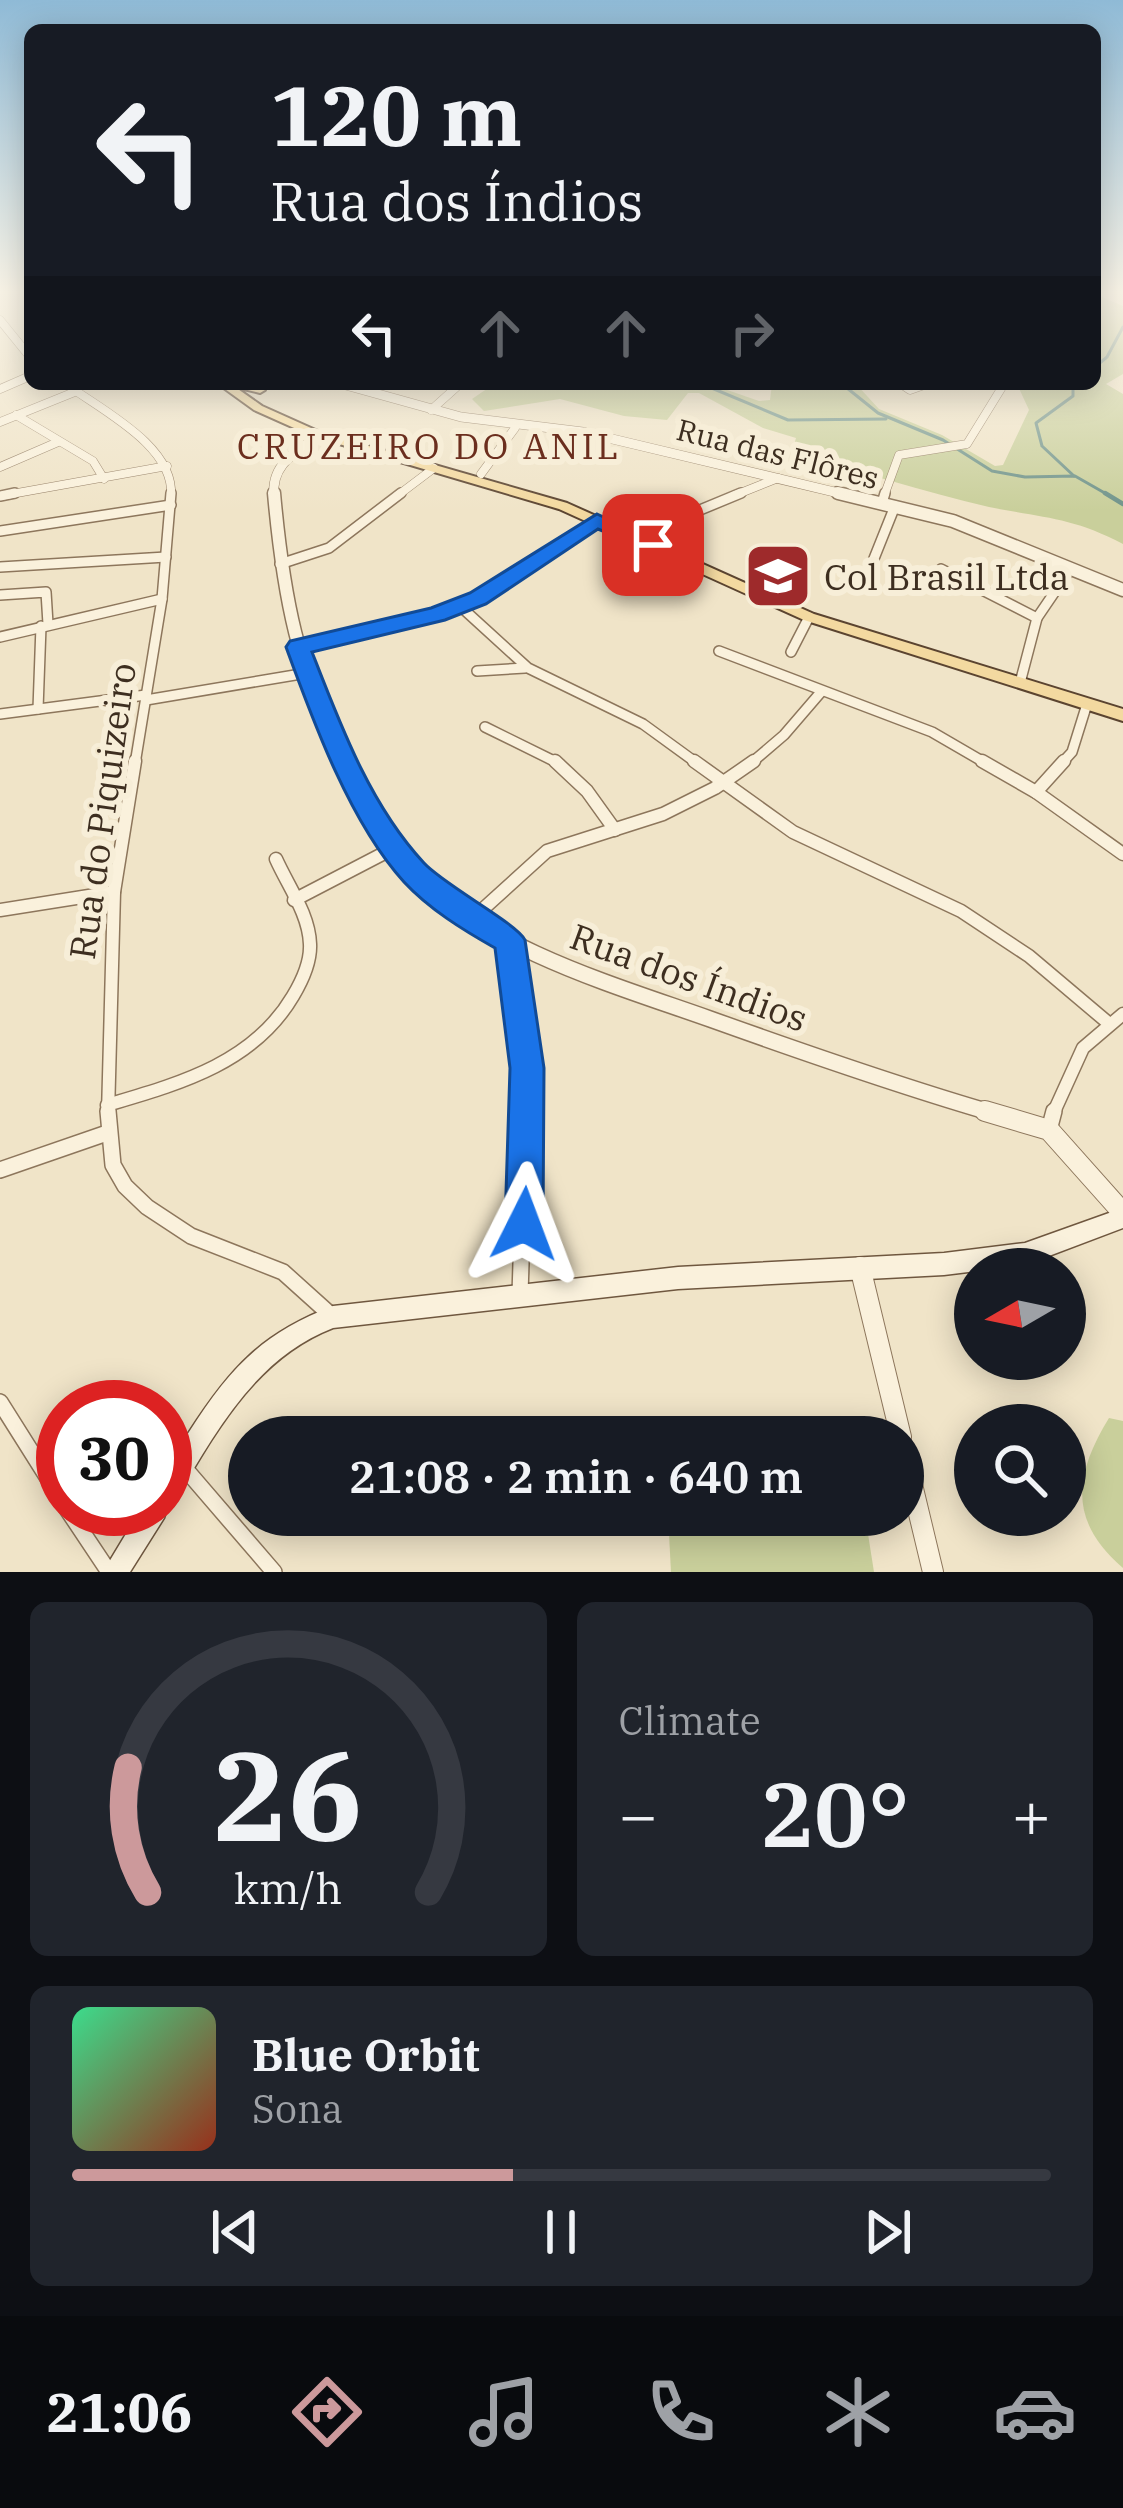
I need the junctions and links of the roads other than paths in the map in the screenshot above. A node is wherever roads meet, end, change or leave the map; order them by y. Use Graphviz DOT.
graph roads {
  1 [pos="363,390"];
  2 [pos="453,390"];
  3 [pos="1001,390"];
  4 [pos="77,391"];
  5 [pos="245,391"];
  6 [pos="431,410"];
  7 [pos="16,415"];
  8 [pos="0,422"];
  9 [pos="515,428"];
  10 [pos="319,435"];
  11 [pos="58,442"];
  12 [pos="166,466"];
  13 [pos="0,467"];
  14 [pos="434,468"];
  15 [pos="482,474"];
  16 [pos="778,478"];
  17 [pos="104,479"];
  18 [pos="0,496"];
  19 [pos="171,505"];
  20 [pos="889,505"];
  21 [pos="597,521"];
  22 [pos="0,531"];
  23 [pos="642,534"];
  24 [pos="166,557"];
  25 [pos="280,564"];
  26 [pos="0,567"];
  27 [pos="1071,568"];
  28 [pos="941,569"];
  29 [pos="865,581"];
  30 [pos="1123,590"];
  31 [pos="0,596"];
  32 [pos="162,599"];
  33 [pos="460,606"];
  34 [pos="809,617"];
  35 [pos="1037,618"];
  36 [pos="45,625"];
  37 [pos="0,637"];
  38 [pos="298,647"];
  39 [pos="719,651"];
  40 [pos="791,652"];
  41 [pos="528,668"];
  42 [pos="476,671"];
  43 [pos="307,673"];
  44 [pos="1021,679"];
  45 [pos="821,692"];
  46 [pos="146,698"];
  47 [pos="1087,704"];
  48 [pos="38,709"];
  49 [pos="1123,712"];
  50 [pos="2,714"];
  51 [pos="485,727"];
  52 [pos="0,730"];
  53 [pos="726,779"];
  54 [pos="1036,792"];
  55 [pos="615,830"];
  56 [pos="394,848"];
  57 [pos="1123,854"];
  58 [pos="276,860"];
  59 [pos="114,892"];
  60 [pos="294,900"];
  61 [pos="0,910"];
  62 [pos="472,919"];
  63 [pos="510,940"];
  64 [pos="1123,1014"];
  65 [pos="1106,1021"];
  66 [pos="107,1105"];
  67 [pos="1048,1130"];
  68 [pos="107,1132"];
  69 [pos="0,1170"];
  70 [pos="1123,1215"];
  71 [pos="860,1267"];
  72 [pos="520,1294"];
  73 [pos="333,1317"];
  74 [pos="0,1402"];
  75 [pos="896,1416"];
  76 [pos="192,1452"];
  77 [pos="36,1460"];
  78 [pos="192,1477"];
  79 [pos="924,1534"];
  80 [pos="87,1536"];
  81 [pos="137,1536"];
  82 [pos="113,1572"];
  83 [pos="274,1572"];
  84 [pos="933,1572"];
  1 -- 6 [label="street, Rua das Flôres"];
  2 -- 6 [label="street"];
  3 -- 20 [label="street"];
  4 -- 7 [label="street"];
  4 -- 12 [label="street"];
  5 -- 10 [label="main road"];
  5 -- 15 [label="main road"];
  6 -- 9 [label="street, Rua das Flôres"];
  7 -- 8 [label="street"];
  7 -- 11 [label="street"];
  9 -- 15 [label="street"];
  9 -- 16 [label="street, Rua das Flôres"];
  10 -- 14 [label="main road"];
  10 -- 25 [label="street, Rua dos Índios"];
  11 -- 13 [label="street"];
  11 -- 17 [label="street"];
  12 -- 17 [label="street"];
  12 -- 19 [label="street, Rua do Piquizeiro"];
  14 -- 21 [label="main road"];
  14 -- 25 [label="street"];
  15 -- 23 [label="main road"];
  16 -- 20 [label="street, Rua das Flôres"];
  16 -- 23 [label="street"];
  17 -- 18 [label="street"];
  19 -- 22 [label="street"];
  19 -- 24 [label="street, Rua do Piquizeiro"];
  20 -- 27 [label="street, Rua das Flôres"];
  20 -- 29 [label="street"];
  21 -- 33 [label="street"];
  21 -- 34 [label="main road"];
  23 -- 44 [label="main road"];
  24 -- 26 [label="street"];
  24 -- 32 [label="street, Rua do Piquizeiro"];
  25 -- 38 [label="street, Rua dos Índios"];
  27 -- 30 [label="street, Rua das Flôres"];
  27 -- 35 [label="street"];
  28 -- 35 [label="street"];
  31 -- 36 [label="street"];
  32 -- 36 [label="street"];
  32 -- 46 [label="street, Rua do Piquizeiro"];
  33 -- 38 [label="street"];
  33 -- 41 [label="street"];
  34 -- 40 [label="street"];
  34 -- 47 [label="main road"];
  35 -- 44 [label="street"];
  36 -- 37 [label="street"];
  36 -- 48 [label="street"];
  38 -- 43 [label="street, Rua dos Índios"];
  39 -- 45 [label="street"];
  41 -- 42 [label="street"];
  41 -- 53 [label="street"];
  43 -- 46 [label="street"];
  43 -- 56 [label="street, Rua dos Índios"];
  44 -- 49 [label="main road"];
  45 -- 53 [label="street"];
  45 -- 54 [label="street"];
  46 -- 48 [label="street"];
  46 -- 59 [label="street, Rua do Piquizeiro"];
  47 -- 49 [label="main road"];
  47 -- 54 [label="street"];
  48 -- 50 [label="street"];
  50 -- 52 [label="street"];
  51 -- 55 [label="street"];
  53 -- 55 [label="street"];
  53 -- 65 [label="street"];
  54 -- 57 [label="street"];
  55 -- 62 [label="street"];
  56 -- 60 [label="street"];
  56 -- 62 [label="street, Rua dos Índios"];
  58 -- 60 [label="street"];
  59 -- 61 [label="street"];
  59 -- 66 [label="street, Rua do Piquizeiro"];
  60 -- 66 [label="street"];
  62 -- 63 [label="street, Rua dos Índios"];
  63 -- 67 [label="street, Rua dos Índios"];
  63 -- 72 [label="street"];
  64 -- 65 [label="street"];
  65 -- 67 [label="street"];
  66 -- 68 [label="street, Rua do Piquizeiro"];
  67 -- 70 [label="street"];
  68 -- 69 [label="street"];
  68 -- 73 [label="street, Rua do Piquizeiro"];
  70 -- 71 [label="main road"];
  71 -- 72 [label="main road"];
  71 -- 75 [label="street"];
  72 -- 73 [label="main road"];
  73 -- 76 [label="main road"];
  74 -- 77 [label="street"];
  78 -- 83 [label="street"];
  79 -- 84 [label="street"];
  80 -- 82 [label="street"];
  81 -- 82 [label="main road"];
}
